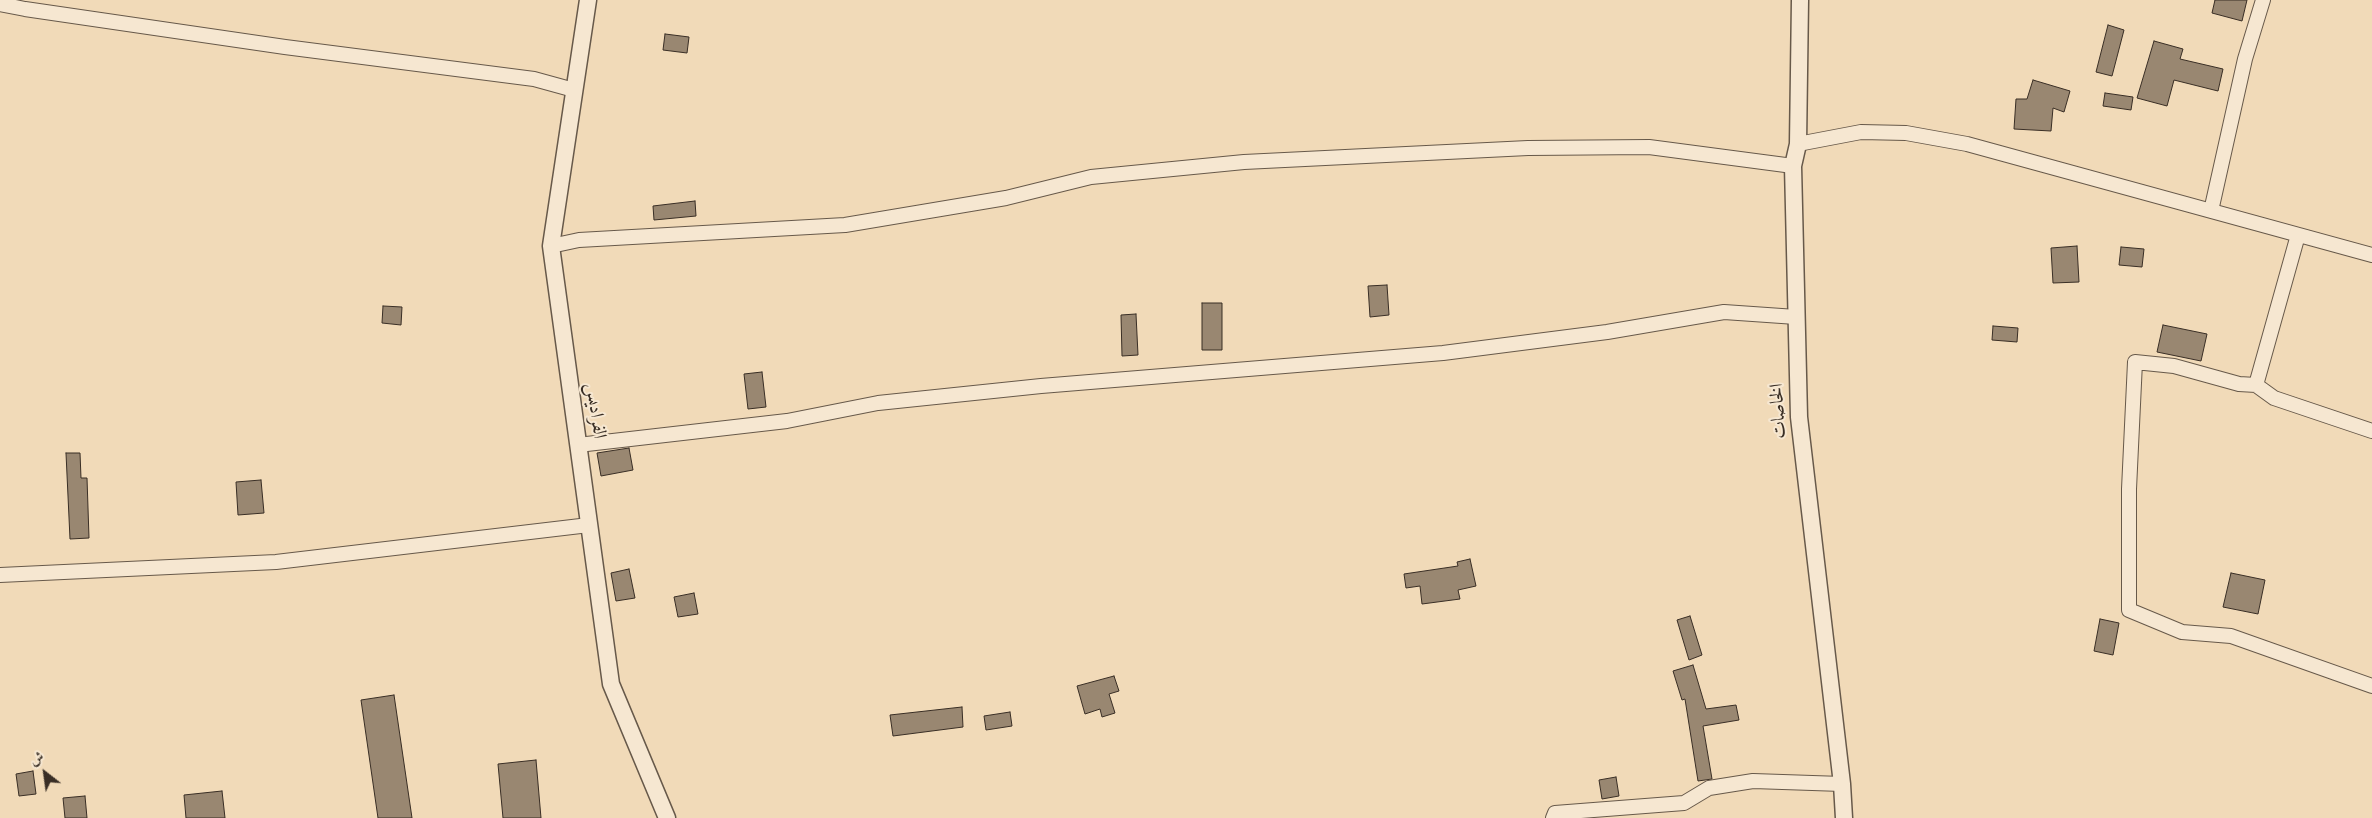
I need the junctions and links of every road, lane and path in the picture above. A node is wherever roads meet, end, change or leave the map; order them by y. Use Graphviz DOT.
graph roads {
  1 [pos="588,0"];
  2 [pos="1800,0"];
  3 [pos="2262,0"];
  4 [pos="0,4"];
  5 [pos="574,90"];
  6 [pos="1798,144"];
  7 [pos="1793,166"];
  8 [pos="2211,211"];
  9 [pos="2298,235"];
  10 [pos="551,246"];
  11 [pos="2372,255"];
  12 [pos="1796,317"];
  13 [pos="2256,384"];
  14 [pos="2372,431"];
  15 [pos="578,445"];
  16 [pos="589,525"];
  17 [pos="0,575"];
  18 [pos="2372,686"];
  19 [pos="1842,784"];
  20 [pos="667,818"];
  21 [pos="1553,818"];
  22 [pos="1844,818"];
  1 -- 5 [label="street, الفراديس"];
  2 -- 6 [label="street, الخاصات"];
  3 -- 8 [label="street"];
  4 -- 5 [label="street"];
  5 -- 10 [label="street, الفراديس"];
  6 -- 7 [label="street, الخاصات"];
  6 -- 8 [label="street"];
  7 -- 10 [label="street"];
  7 -- 12 [label="street, الخاصات"];
  8 -- 9 [label="street"];
  9 -- 11 [label="street"];
  9 -- 13 [label="street"];
  10 -- 15 [label="street, الفراديس"];
  12 -- 15 [label="street"];
  12 -- 19 [label="street, الخاصات"];
  13 -- 14 [label="street"];
  13 -- 18 [label="street"];
  15 -- 16 [label="street, الفراديس"];
  16 -- 17 [label="street"];
  16 -- 20 [label="street, الفراديس"];
  19 -- 21 [label="street"];
  19 -- 22 [label="street, الخاصات"];
}
